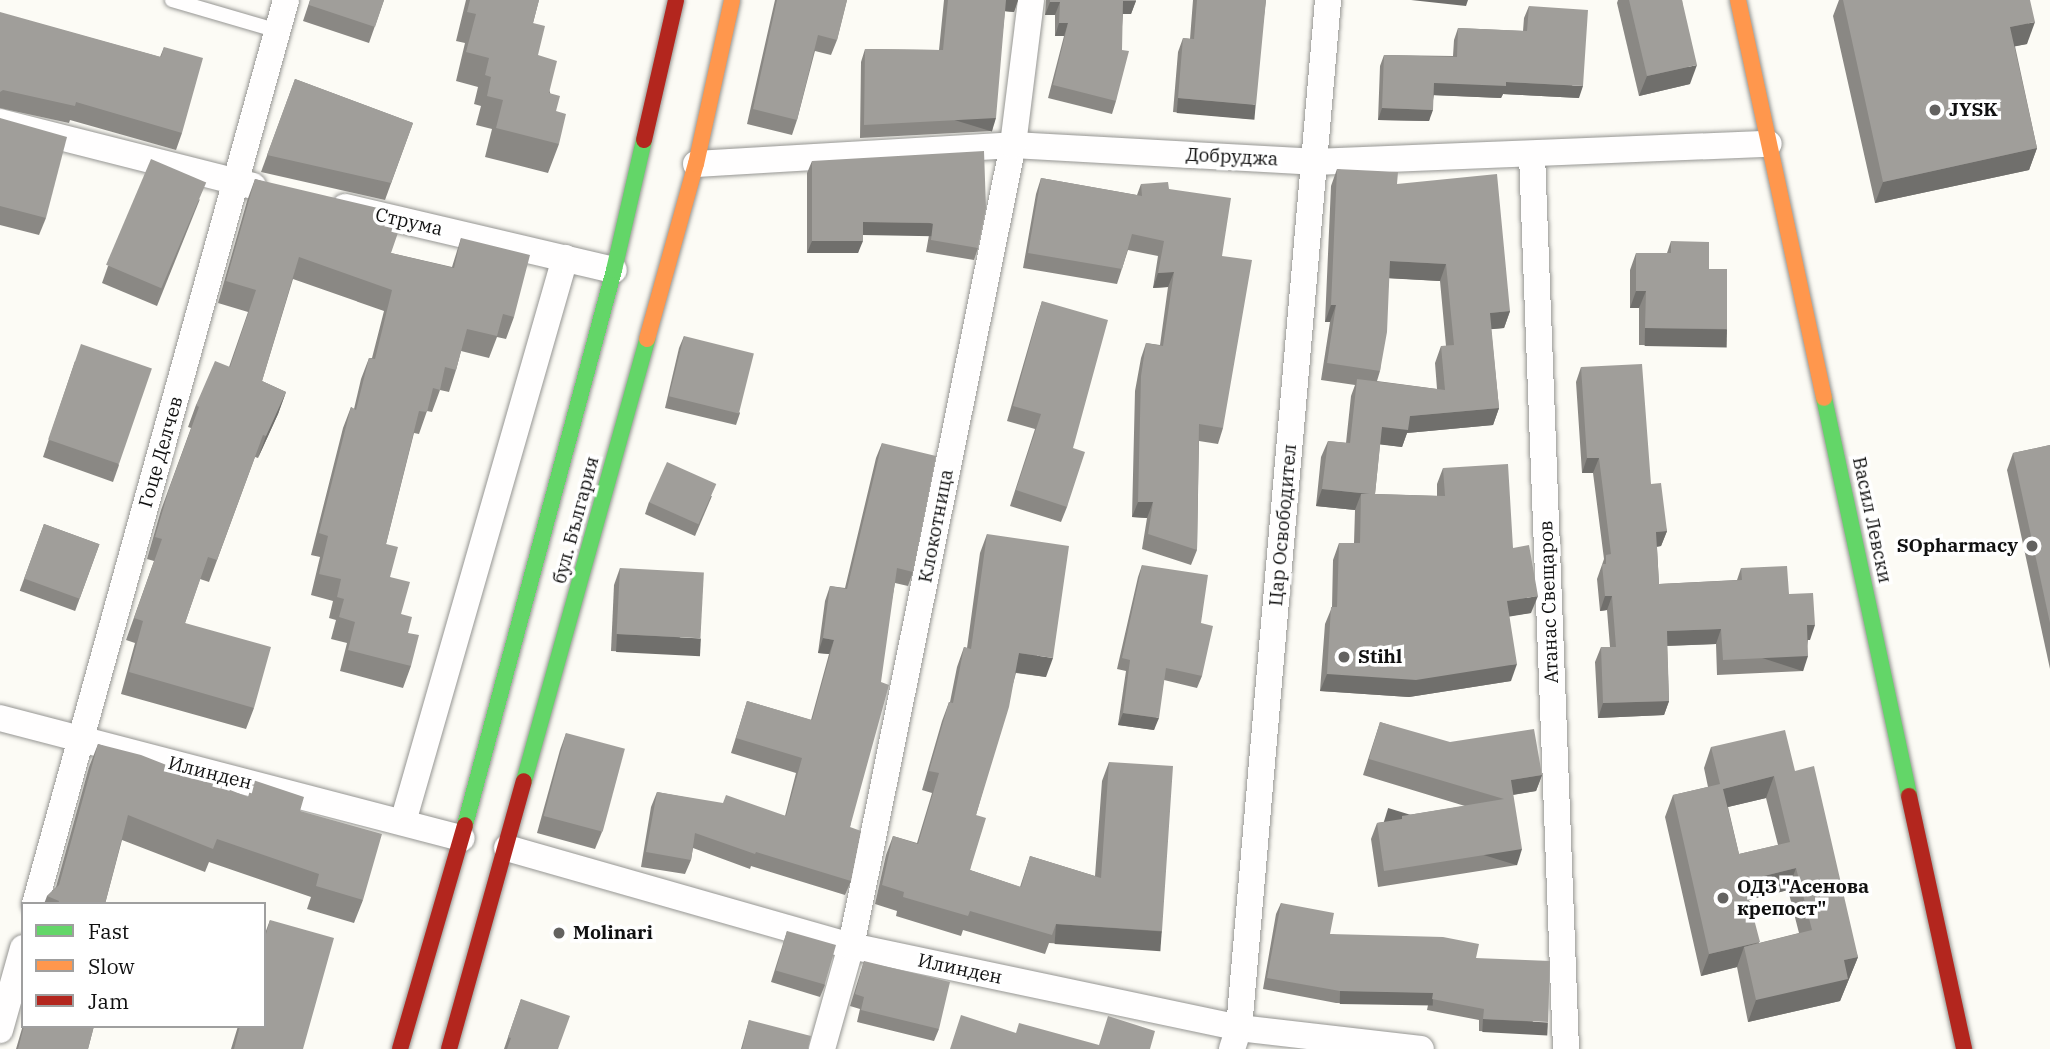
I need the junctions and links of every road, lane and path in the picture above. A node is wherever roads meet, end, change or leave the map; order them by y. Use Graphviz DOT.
graph roads {
  1 [pos="172,0"];
  2 [pos="286,0"];
  3 [pos="676,0"];
  4 [pos="732,0"];
  5 [pos="1031,0"];
  6 [pos="1328,0"];
  7 [pos="1738,0"];
  8 [pos="278,31"];
  9 [pos="0,122"];
  10 [pos="1769,144"];
  11 [pos="1013,145"];
  12 [pos="1532,155"];
  13 [pos="1314,162"];
  14 [pos="696,164"];
  15 [pos="236,182"];
  16 [pos="275,191"];
  17 [pos="315,200"];
  18 [pos="565,258"];
  19 [pos="614,270"];
  20 [pos="0,718"];
  21 [pos="81,740"];
  22 [pos="403,822"];
  23 [pos="462,838"];
  24 [pos="507,848"];
  25 [pos="36,902"];
  26 [pos="851,946"];
  27 [pos="21,955"];
  28 [pos="0,1030"];
  29 [pos="1236,1038"];
  30 [pos="400,1049"];
  31 [pos="449,1049"];
  32 [pos="822,1049"];
  33 [pos="1421,1049"];
  34 [pos="1566,1049"];
  35 [pos="1964,1049"];
  1 -- 8 [label="lane"];
  2 -- 8 [label="street, Гоце Делчев"];
  3 -- 19 [label="main road, бул. България"];
  4 -- 14 [label="main road, бул. България"];
  5 -- 11 [label="street, Клокотница"];
  6 -- 13 [label="street, Цар Освободител"];
  7 -- 10 [label="main road, Васил Левски"];
  8 -- 15 [label="street, Гоце Делчев"];
  9 -- 15 [label="street"];
  10 -- 12 [label="street, Добруджа"];
  10 -- 35 [label="main road, Васил Левски"];
  11 -- 13 [label="street, Добруджа"];
  11 -- 14 [label="street, Добруджа"];
  11 -- 26 [label="street, Клокотница"];
  12 -- 13 [label="street, Добруджа"];
  12 -- 34 [label="street, Атанас Свещаров"];
  13 -- 29 [label="street, Цар Освободител"];
  14 -- 24 [label="main road, бул. България"];
  15 -- 16 [label="street"];
  15 -- 21 [label="street, Гоце Делчев"];
  17 -- 18 [label="street, Струма"];
  18 -- 19 [label="street, Струма"];
  18 -- 22 [label="street"];
  19 -- 23 [label="main road, бул. България"];
  20 -- 21 [label="street, Илинден"];
  21 -- 22 [label="street, Илинден"];
  21 -- 25 [label="street, Гоце Делчев"];
  22 -- 23 [label="street, Илинден"];
  23 -- 30 [label="main road, бул. България"];
  24 -- 26 [label="street, Илинден"];
  24 -- 31 [label="main road, бул. България"];
  26 -- 29 [label="street, Илинден"];
  26 -- 32 [label="street, Клокотница"];
  27 -- 28 [label="street"];
  29 -- 33 [label="street, Илинден"];
}
